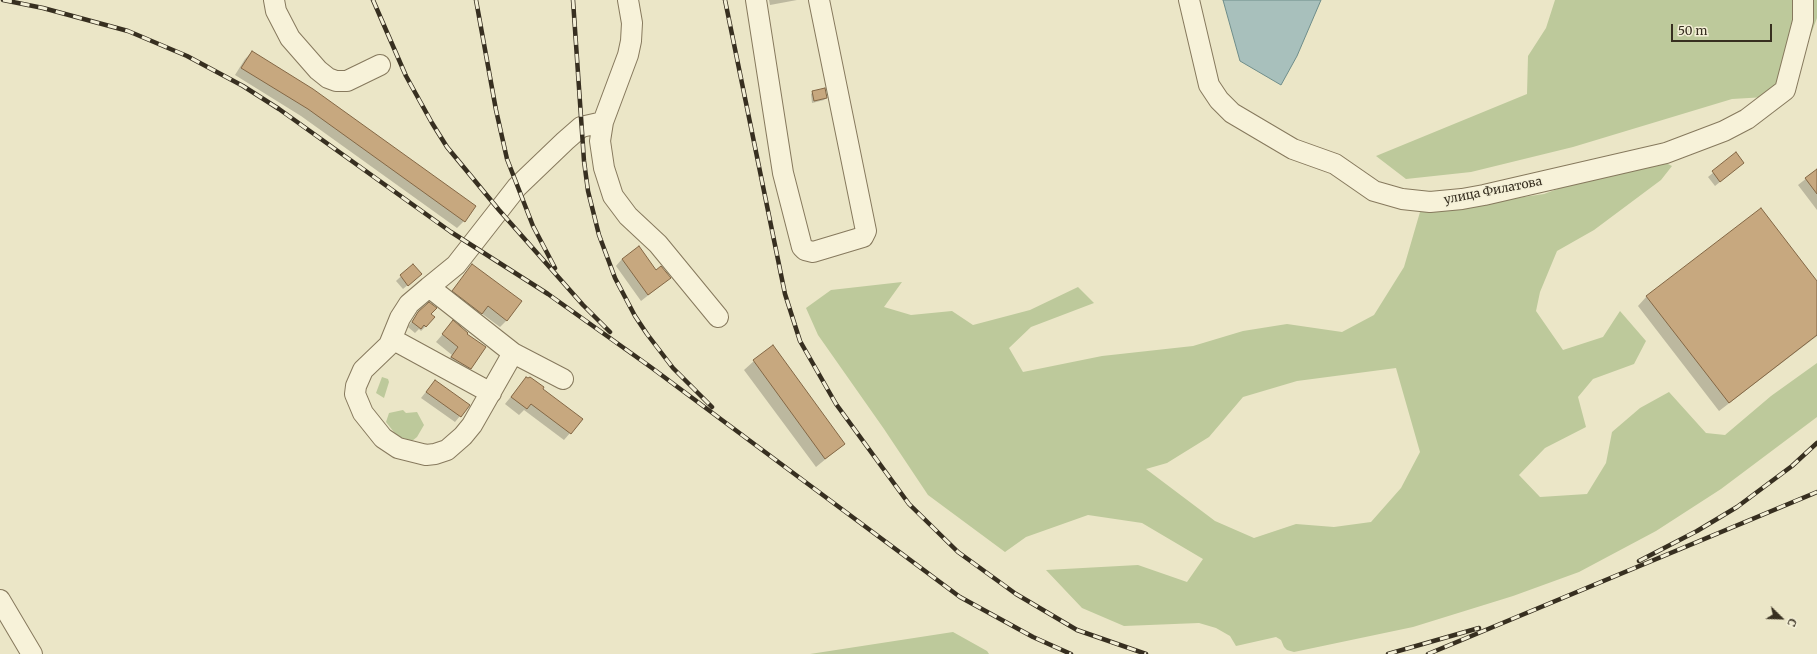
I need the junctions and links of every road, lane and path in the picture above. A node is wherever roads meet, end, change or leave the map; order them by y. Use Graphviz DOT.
graph roads {
  1 [pos="274,0"];
  2 [pos="628,0"];
  3 [pos="756,0"];
  4 [pos="819,0"];
  5 [pos="1189,0"];
  6 [pos="1804,0"];
  7 [pos="380,65"];
  8 [pos="603,122"];
  9 [pos="429,287"];
  10 [pos="718,317"];
  11 [pos="392,339"];
  12 [pos="513,353"];
  13 [pos="564,379"];
  14 [pos="491,393"];
  15 [pos="0,600"];
  16 [pos="32,654"];
  1 -- 7 [label="street"];
  2 -- 8 [label="street"];
  3 -- 4 [label="street"];
  5 -- 6 [label="street, улица Филатова"];
  8 -- 9 [label="street"];
  8 -- 10 [label="street"];
  9 -- 11 [label="street"];
  9 -- 12 [label="street"];
  11 -- 14 [label="street"];
  11 -- 14 [label="street"];
  12 -- 13 [label="street"];
  12 -- 14 [label="street"];
  15 -- 16 [label="street"];
}
